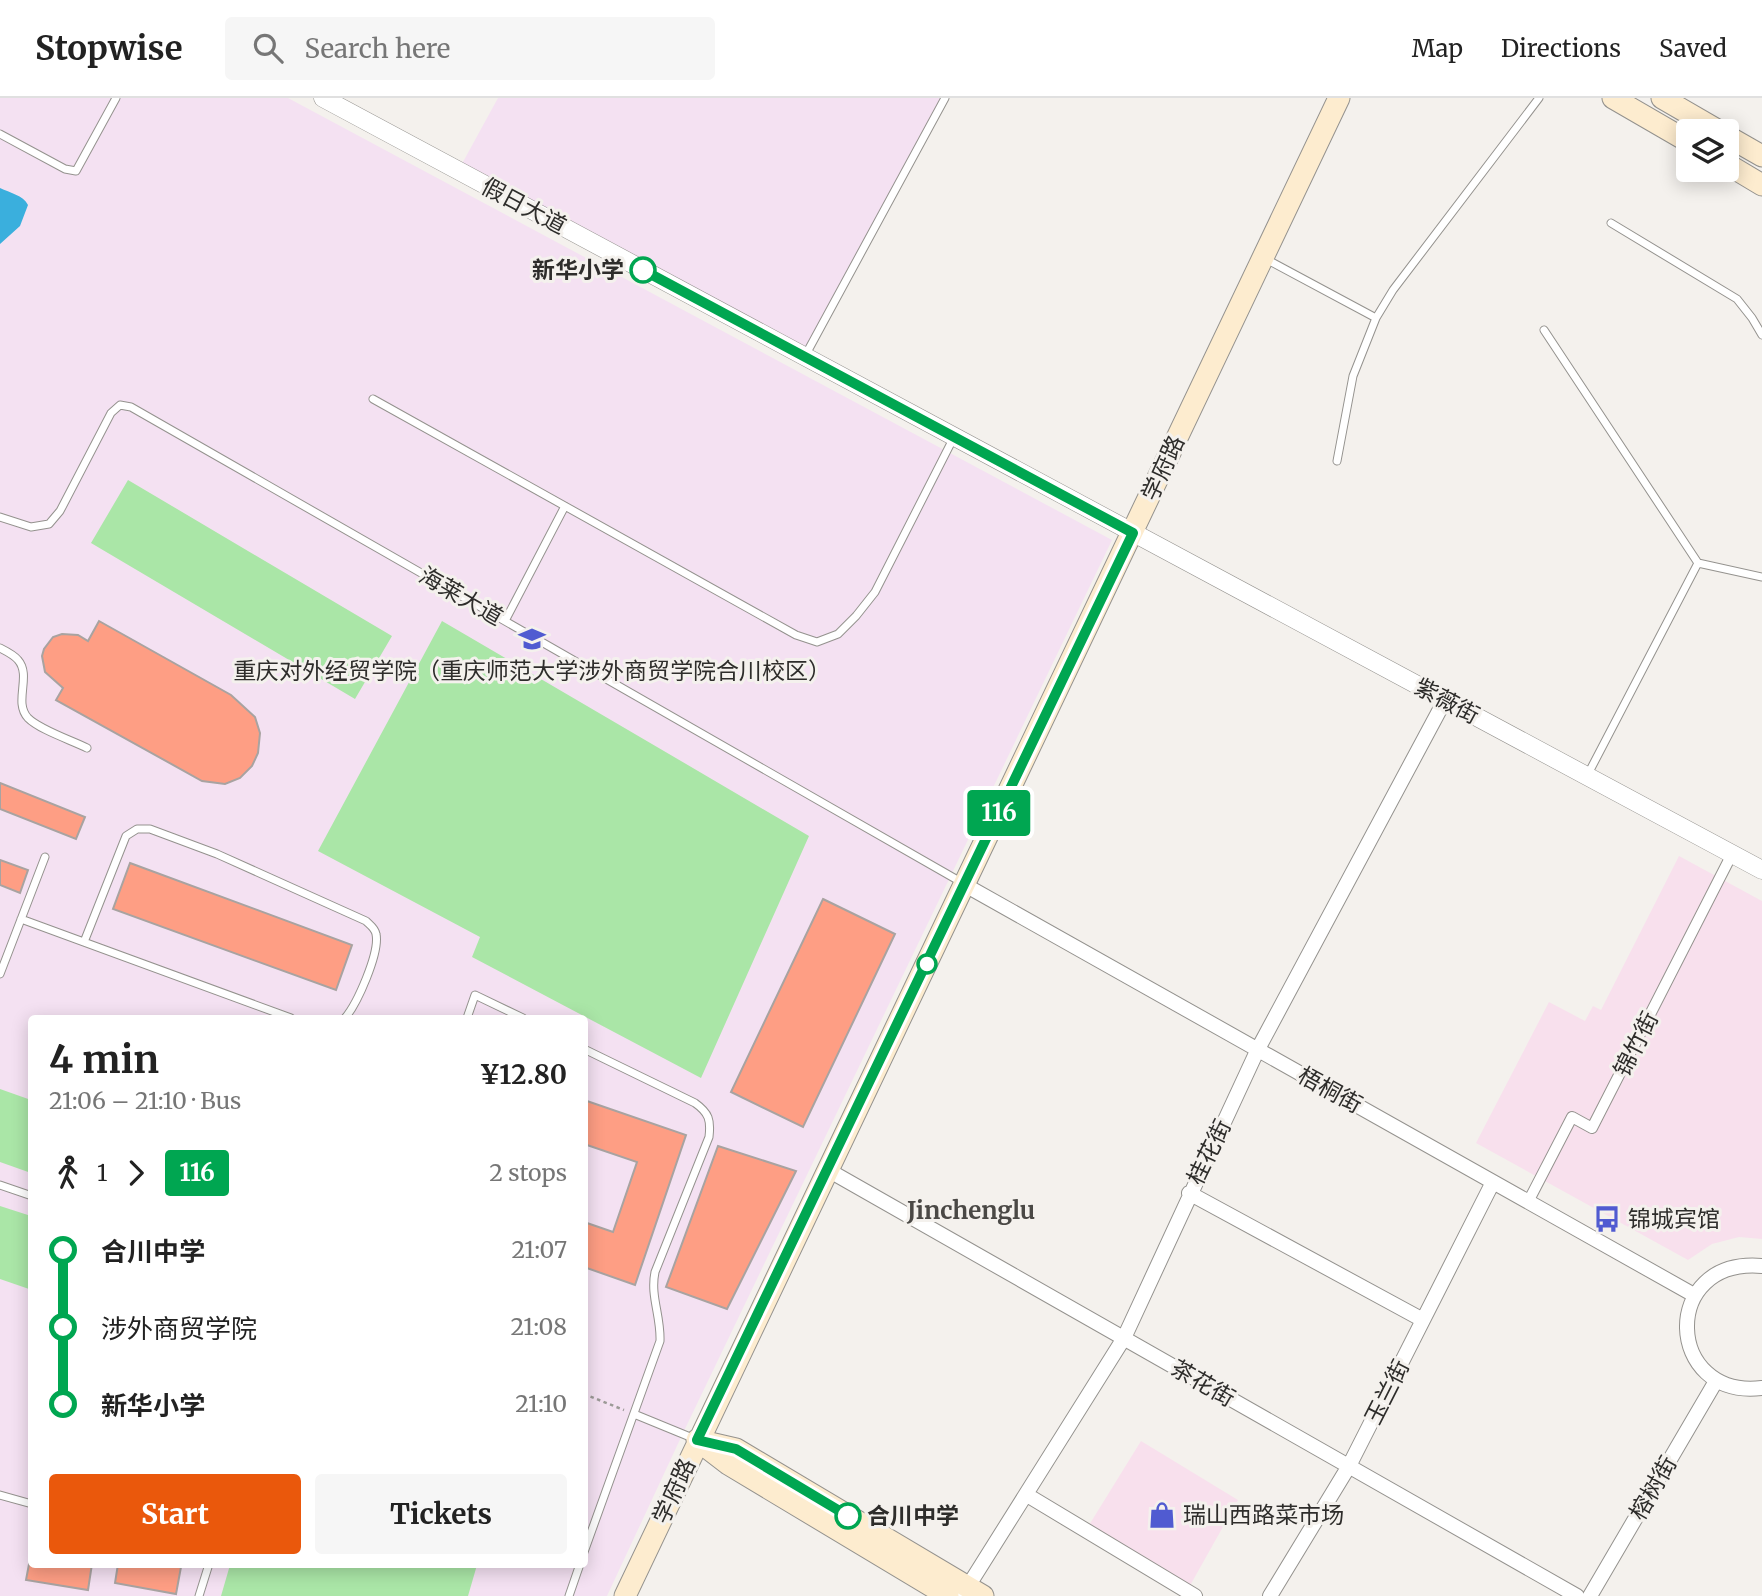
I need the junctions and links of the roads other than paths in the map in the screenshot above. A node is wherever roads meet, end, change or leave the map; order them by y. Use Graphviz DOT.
graph roads {
  1 [pos="116,98"];
  2 [pos="323,98"];
  3 [pos="945,98"];
  4 [pos="1339,98"];
  5 [pos="1539,98"];
  6 [pos="1613,98"];
  7 [pos="1662,98"];
  8 [pos="1698,119"];
  9 [pos="0,134"];
  10 [pos="1676,134"];
  11 [pos="1739,143"];
  12 [pos="1762,156"];
  13 [pos="1739,171"];
  14 [pos="1762,185"];
  15 [pos="1611,223"];
  16 [pos="1263,258"];
  17 [pos="1376,318"];
  18 [pos="1544,330"];
  19 [pos="1762,335"];
  20 [pos="805,357"];
  21 [pos="373,399"];
  22 [pos="954,437"];
  23 [pos="1337,461"];
  24 [pos="565,506"];
  25 [pos="0,517"];
  26 [pos="1133,533"];
  27 [pos="1698,563"];
  28 [pos="1762,577"];
  29 [pos="505,621"];
  30 [pos="0,648"];
  31 [pos="1445,700"];
  32 [pos="87,748"];
  33 [pos="1587,776"];
  34 [pos="1732,854"];
  35 [pos="45,857"];
  36 [pos="1762,870"];
  37 [pos="965,885"];
  38 [pos="21,919"];
  39 [pos="84,942"];
  40 [pos="0,974"];
  41 [pos="283,1015"];
  42 [pos="348,1015"];
  43 [pos="468,1015"];
  44 [pos="517,1015"];
  45 [pos="1258,1049"];
  46 [pos="588,1051"];
  47 [pos="828,1170"];
  48 [pos="1493,1182"];
  49 [pos="0,1185"];
  50 [pos="1189,1193"];
  51 [pos="28,1195"];
  52 [pos="1528,1202"];
  53 [pos="1762,1266"];
  54 [pos="1694,1295"];
  55 [pos="1423,1320"];
  56 [pos="1124,1338"];
  57 [pos="1716,1381"];
  58 [pos="1762,1388"];
  59 [pos="634,1414"];
  60 [pos="697,1440"];
  61 [pos="1349,1466"];
  62 [pos="0,1495"];
  63 [pos="1027,1495"];
  64 [pos="28,1503"];
  65 [pos="588,1541"];
  66 [pos="208,1568"];
  67 [pos="579,1568"];
  68 [pos="971,1593"];
  69 [pos="199,1596"];
  70 [pos="569,1596"];
  71 [pos="625,1596"];
  72 [pos="948,1596"];
  73 [pos="1195,1596"];
  74 [pos="1270,1596"];
  75 [pos="1577,1596"];
  76 [pos="1590,1596"];
  1 -- 9 [label="lane"];
  2 -- 20 [label="street, 假日大道"];
  3 -- 20 [label="lane"];
  4 -- 16 [label="main road, 学府路"];
  5 -- 17 [label="lane"];
  6 -- 10 [label="main road"];
  7 -- 8 [label="main road"];
  11 -- 12 [label="main road"];
  13 -- 14 [label="main road"];
  15 -- 19 [label="lane"];
  16 -- 17 [label="lane"];
  16 -- 26 [label="main road, 学府路"];
  17 -- 23 [label="lane"];
  18 -- 27 [label="lane"];
  20 -- 22 [label="street, 假日大道"];
  21 -- 24 [label="lane"];
  22 -- 24 [label="lane"];
  22 -- 26 [label="street, 假日大道"];
  24 -- 29 [label="lane"];
  25 -- 29 [label="lane, 海莱大道"];
  26 -- 31 [label="street, 紫薇街"];
  26 -- 37 [label="main road, 学府路"];
  27 -- 28 [label="lane"];
  27 -- 33 [label="lane"];
  29 -- 37 [label="lane, 海莱大道"];
  30 -- 32 [label="lane"];
  31 -- 33 [label="street, 紫薇街"];
  31 -- 45 [label="street, 桂花街"];
  33 -- 34 [label="street, 紫薇街"];
  34 -- 36 [label="street, 紫薇街"];
  34 -- 52 [label="street, 锦竹街"];
  35 -- 38 [label="lane"];
  37 -- 45 [label="street, 梧桐街"];
  37 -- 47 [label="main road, 学府路"];
  38 -- 39 [label="lane"];
  38 -- 40 [label="lane"];
  39 -- 41 [label="lane"];
  39 -- 42 [label="lane"];
  43 -- 44 [label="lane"];
  45 -- 48 [label="street, 梧桐街"];
  45 -- 50 [label="street, 桂花街"];
  46 -- 59 [label="lane"];
  47 -- 56 [label="street, 茶花街"];
  47 -- 60 [label="main road, 学府路"];
  48 -- 52 [label="street, 梧桐街"];
  48 -- 55 [label="street, 玉兰街"];
  49 -- 51 [label="lane"];
  50 -- 55 [label="street"];
  50 -- 56 [label="street, 桂花街"];
  52 -- 54 [label="street, 梧桐街"];
  53 -- 54 [label="street"];
  54 -- 57 [label="street"];
  55 -- 61 [label="street, 玉兰街"];
  56 -- 61 [label="street, 茶花街"];
  56 -- 63 [label="street, 桂花街"];
  57 -- 58 [label="street"];
  57 -- 76 [label="street, 榕树街"];
  59 -- 60 [label="lane"];
  59 -- 65 [label="lane"];
  60 -- 68 [label="main road"];
  60 -- 71 [label="main road, 学府路"];
  60 -- 72 [label="main road"];
  61 -- 74 [label="street, 玉兰街"];
  61 -- 75 [label="street, 茶花街"];
  62 -- 64 [label="lane"];
  63 -- 68 [label="street, 桂花街"];
  63 -- 73 [label="street"];
  66 -- 69 [label="lane"];
  67 -- 70 [label="lane"];
}
